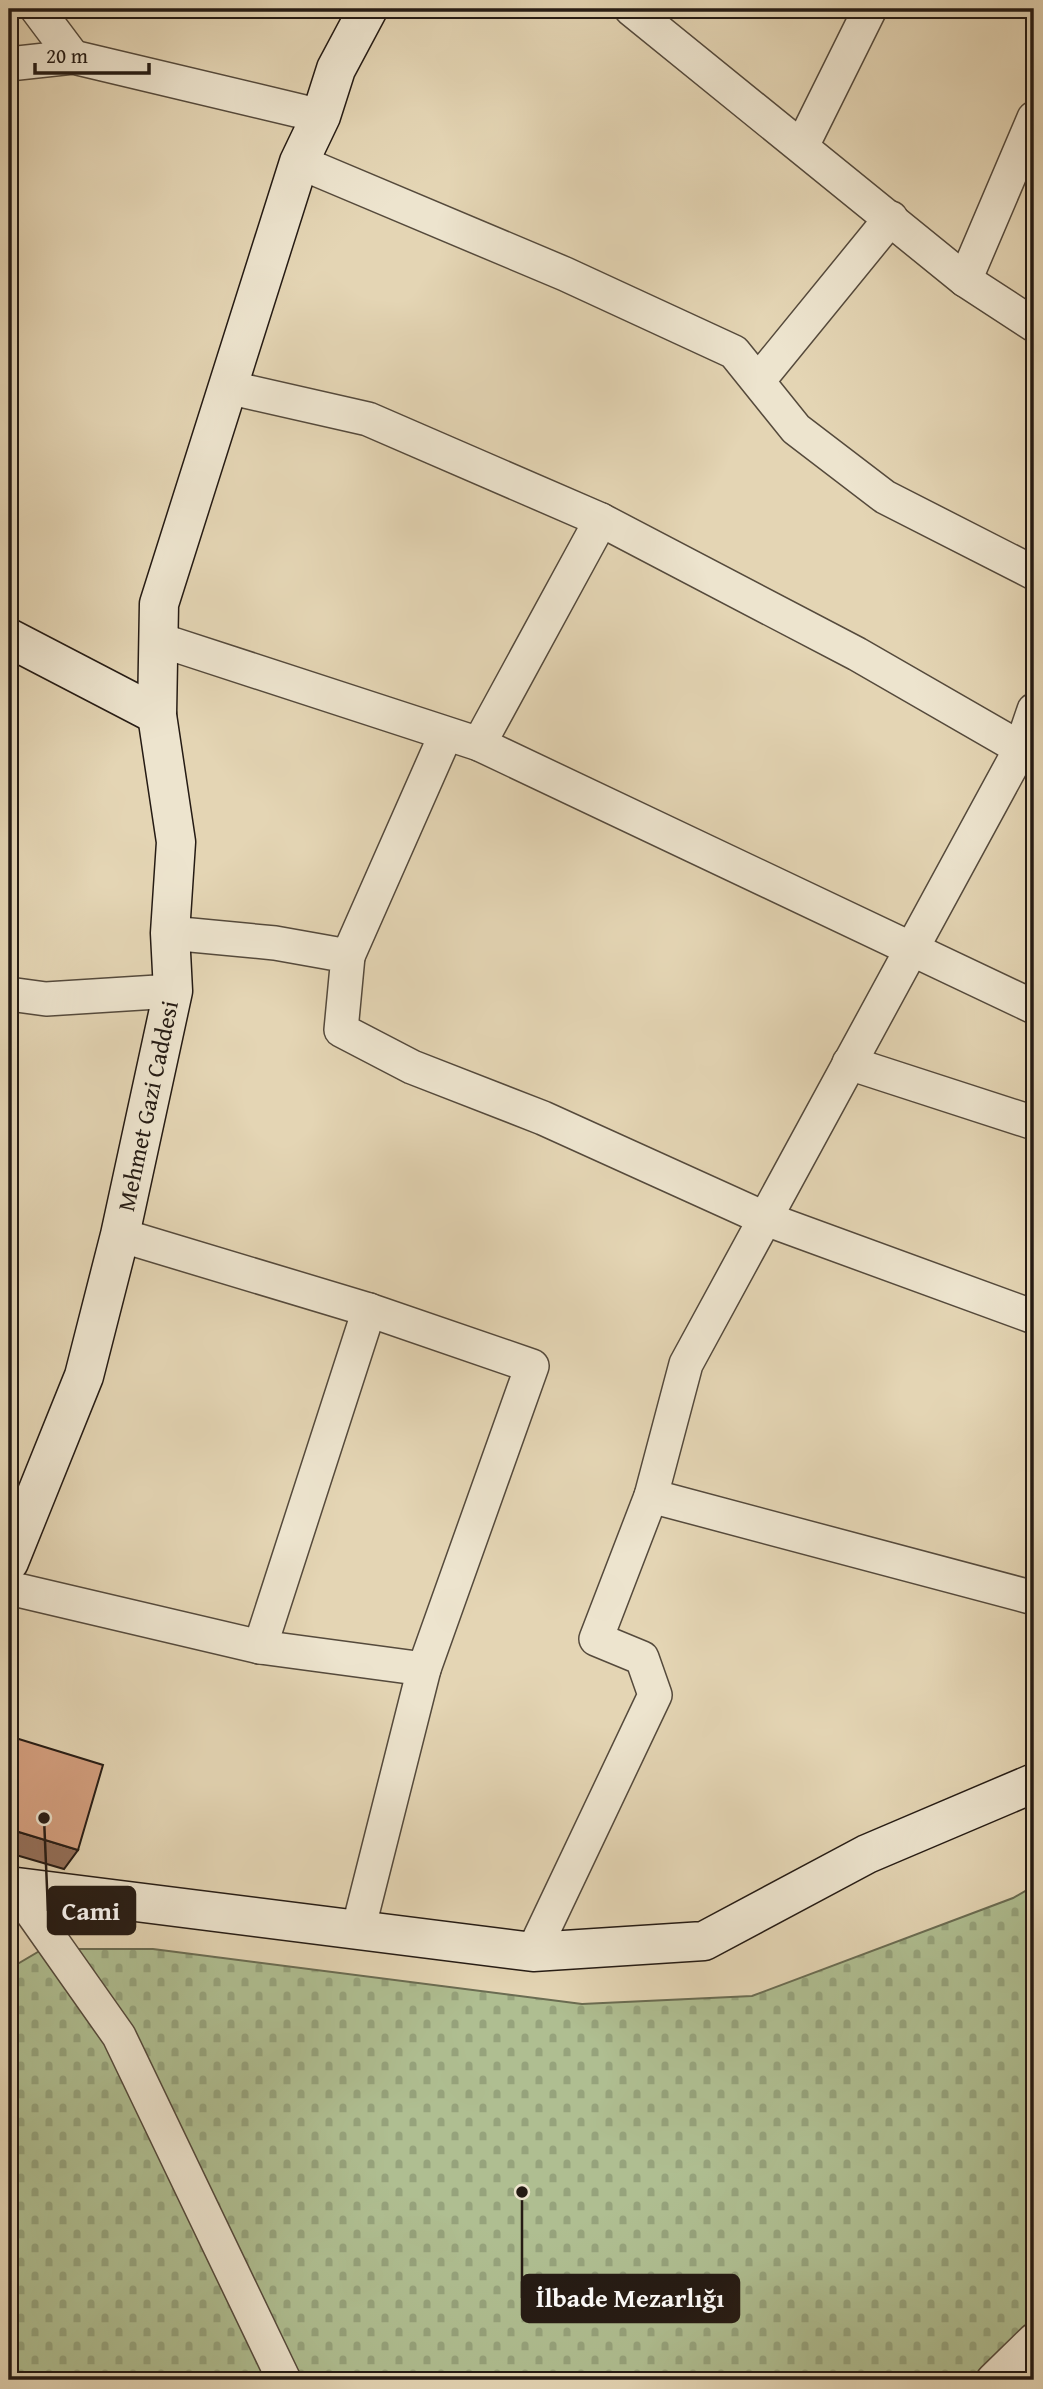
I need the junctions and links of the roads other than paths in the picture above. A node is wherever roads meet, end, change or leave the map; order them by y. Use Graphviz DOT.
graph roads {
  1 [pos="37,9"];
  2 [pos="368,9"];
  3 [pos="631,9"];
  4 [pos="870,9"];
  5 [pos="73,57"];
  6 [pos="9,64"];
  7 [pos="321,116"];
  8 [pos="1034,118"];
  9 [pos="802,146"];
  10 [pos="299,162"];
  11 [pos="891,218"];
  12 [pos="965,280"];
  13 [pos="1034,325"];
  14 [pos="758,382"];
  15 [pos="228,387"];
  16 [pos="601,520"];
  17 [pos="1034,573"];
  18 [pos="9,638"];
  19 [pos="160,640"];
  20 [pos="1034,710"];
  21 [pos="157,715"];
  22 [pos="446,734"];
  23 [pos="479,744"];
  24 [pos="1027,752"];
  25 [pos="170,933"];
  26 [pos="909,950"];
  27 [pos="348,956"];
  28 [pos="173,990"];
  29 [pos="9,994"];
  30 [pos="1034,1007"];
  31 [pos="849,1063"];
  32 [pos="1034,1123"];
  33 [pos="766,1219"];
  34 [pos="120,1235"];
  35 [pos="369,1310"];
  36 [pos="1034,1317"];
  37 [pos="651,1496"];
  38 [pos="9,1562"];
  39 [pos="9,1588"];
  40 [pos="1034,1598"];
  41 [pos="260,1647"];
  42 [pos="424,1669"];
  43 [pos="1034,1783"];
  44 [pos="12,1886"];
  45 [pos="358,1930"];
  46 [pos="533,1952"];
  47 [pos="1034,2340"];
  48 [pos="284,2380"];
  49 [pos="993,2380"];
  1 -- 5 [label="street"];
  2 -- 7 [label="street, Mehmet Gazi Caddesi"];
  3 -- 9 [label="street"];
  4 -- 9 [label="street"];
  5 -- 6 [label="street"];
  5 -- 7 [label="street"];
  7 -- 10 [label="street, Mehmet Gazi Caddesi"];
  8 -- 12 [label="street"];
  9 -- 11 [label="street"];
  10 -- 14 [label="street"];
  10 -- 15 [label="street, Mehmet Gazi Caddesi"];
  11 -- 12 [label="street"];
  11 -- 14 [label="street"];
  12 -- 13 [label="street"];
  14 -- 17 [label="street"];
  15 -- 16 [label="street"];
  15 -- 19 [label="street, Mehmet Gazi Caddesi"];
  16 -- 23 [label="street"];
  16 -- 24 [label="street"];
  18 -- 21 [label="street"];
  19 -- 21 [label="street, Mehmet Gazi Caddesi"];
  19 -- 22 [label="street"];
  20 -- 24 [label="street"];
  21 -- 25 [label="street, Mehmet Gazi Caddesi"];
  22 -- 23 [label="street"];
  22 -- 27 [label="street"];
  23 -- 26 [label="street"];
  24 -- 26 [label="street"];
  25 -- 27 [label="street"];
  25 -- 28 [label="street, Mehmet Gazi Caddesi"];
  26 -- 30 [label="street"];
  26 -- 31 [label="street"];
  27 -- 33 [label="street"];
  28 -- 29 [label="street"];
  28 -- 34 [label="street, Mehmet Gazi Caddesi"];
  31 -- 32 [label="street"];
  31 -- 33 [label="street"];
  33 -- 36 [label="street"];
  33 -- 37 [label="street"];
  34 -- 35 [label="street"];
  34 -- 38 [label="street, Mehmet Gazi Caddesi"];
  35 -- 41 [label="street"];
  35 -- 42 [label="street"];
  37 -- 40 [label="street"];
  37 -- 46 [label="street"];
  39 -- 41 [label="street"];
  41 -- 42 [label="street"];
  42 -- 45 [label="street"];
  43 -- 46 [label="street"];
  44 -- 45 [label="street"];
  44 -- 48 [label="street"];
  45 -- 46 [label="street"];
  47 -- 49 [label="street"];
}
